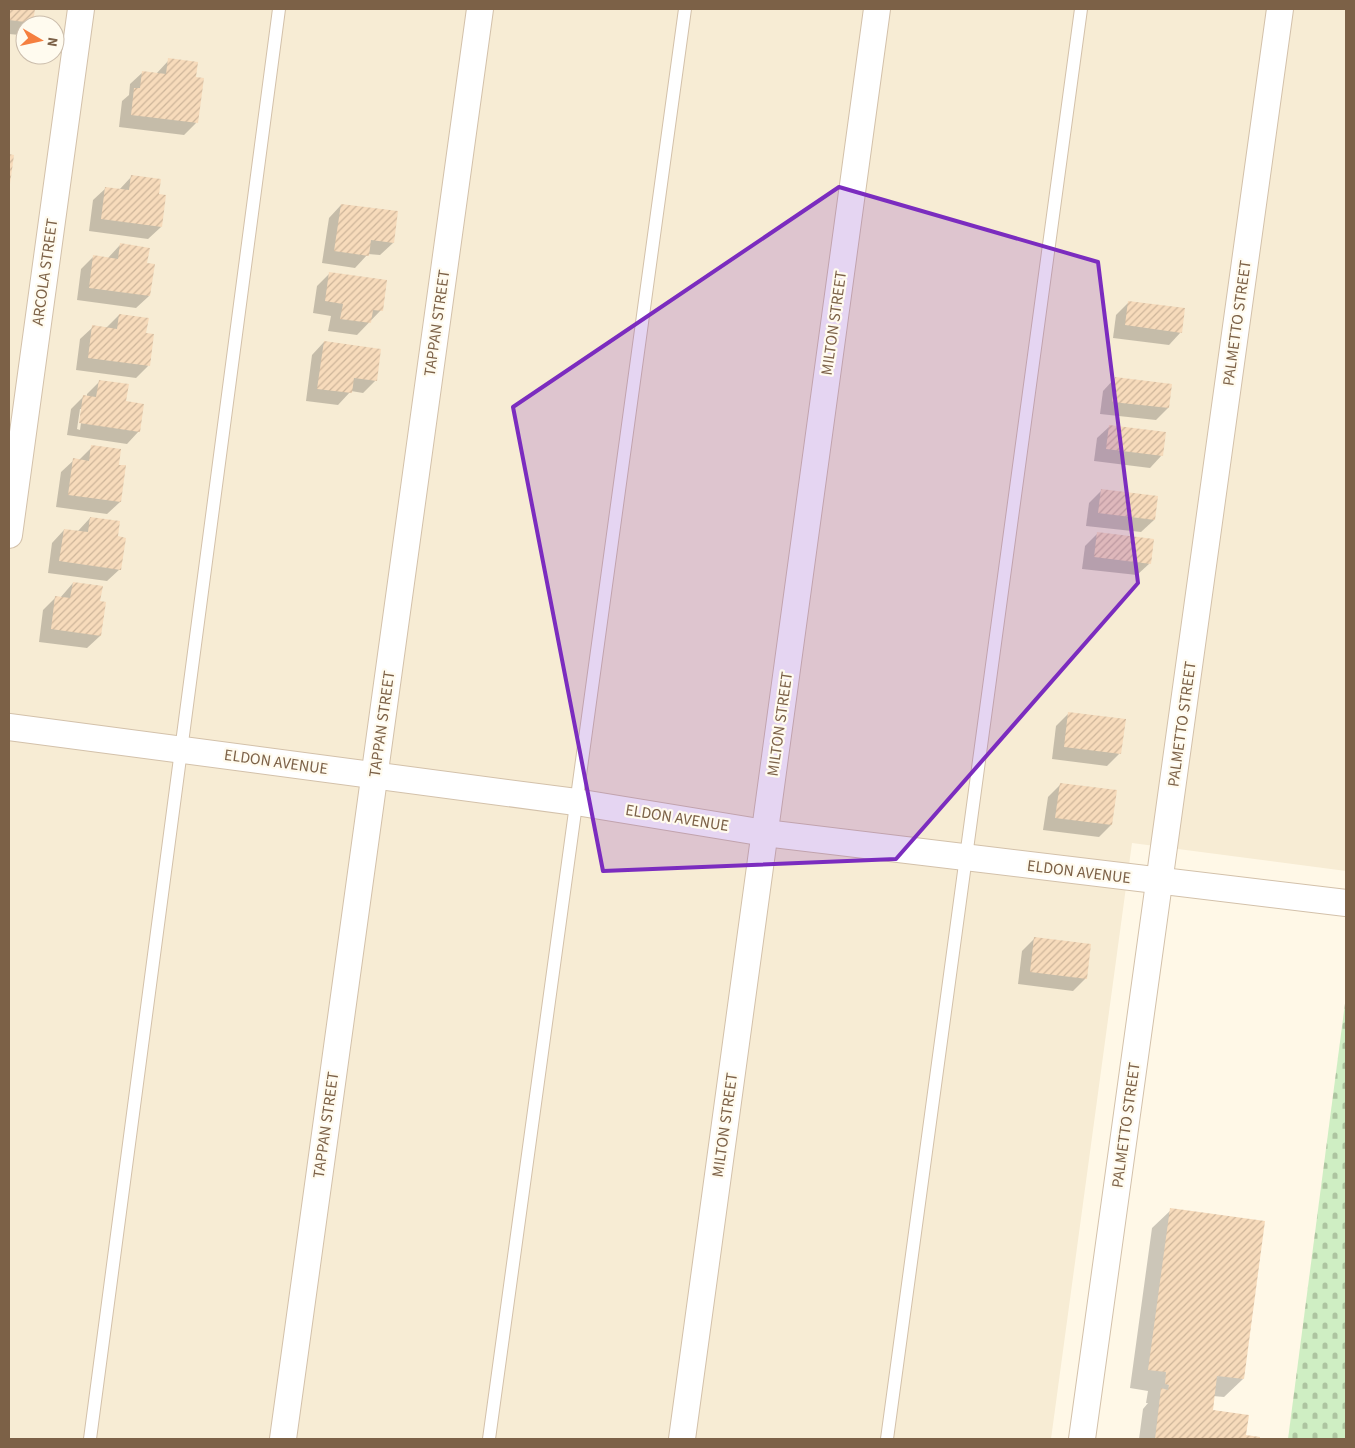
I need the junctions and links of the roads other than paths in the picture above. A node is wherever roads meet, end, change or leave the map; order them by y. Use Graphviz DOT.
graph roads {
  1 [pos="81,9"];
  2 [pos="279,9"];
  3 [pos="480,9"];
  4 [pos="685,9"];
  5 [pos="877,9"];
  6 [pos="1081,9"];
  7 [pos="1280,9"];
  8 [pos="9,536"];
  9 [pos="9,727"];
  10 [pos="181,750"];
  11 [pos="374,776"];
  12 [pos="576,802"];
  13 [pos="765,833"];
  14 [pos="966,858"];
  15 [pos="1160,881"];
  16 [pos="1346,904"];
  17 [pos="90,1439"];
  18 [pos="283,1439"];
  19 [pos="489,1439"];
  20 [pos="682,1439"];
  21 [pos="888,1439"];
  22 [pos="1082,1439"];
  1 -- 8 [label="street, ARCOLA STREET"];
  2 -- 10 [label="lane"];
  3 -- 11 [label="street, TAPPAN STREET"];
  4 -- 12 [label="lane"];
  5 -- 13 [label="street, MILTON STREET"];
  6 -- 14 [label="lane"];
  7 -- 15 [label="street, PALMETTO STREET"];
  9 -- 10 [label="street, ELDON AVENUE"];
  10 -- 11 [label="street, ELDON AVENUE"];
  10 -- 17 [label="lane"];
  11 -- 12 [label="street, ELDON AVENUE"];
  11 -- 18 [label="street, TAPPAN STREET"];
  12 -- 13 [label="street, ELDON AVENUE"];
  12 -- 19 [label="lane"];
  13 -- 14 [label="street, ELDON AVENUE"];
  13 -- 20 [label="street, MILTON STREET"];
  14 -- 15 [label="street, ELDON AVENUE"];
  14 -- 21 [label="lane"];
  15 -- 16 [label="street, ELDON AVENUE"];
  15 -- 22 [label="street, PALMETTO STREET"];
}
